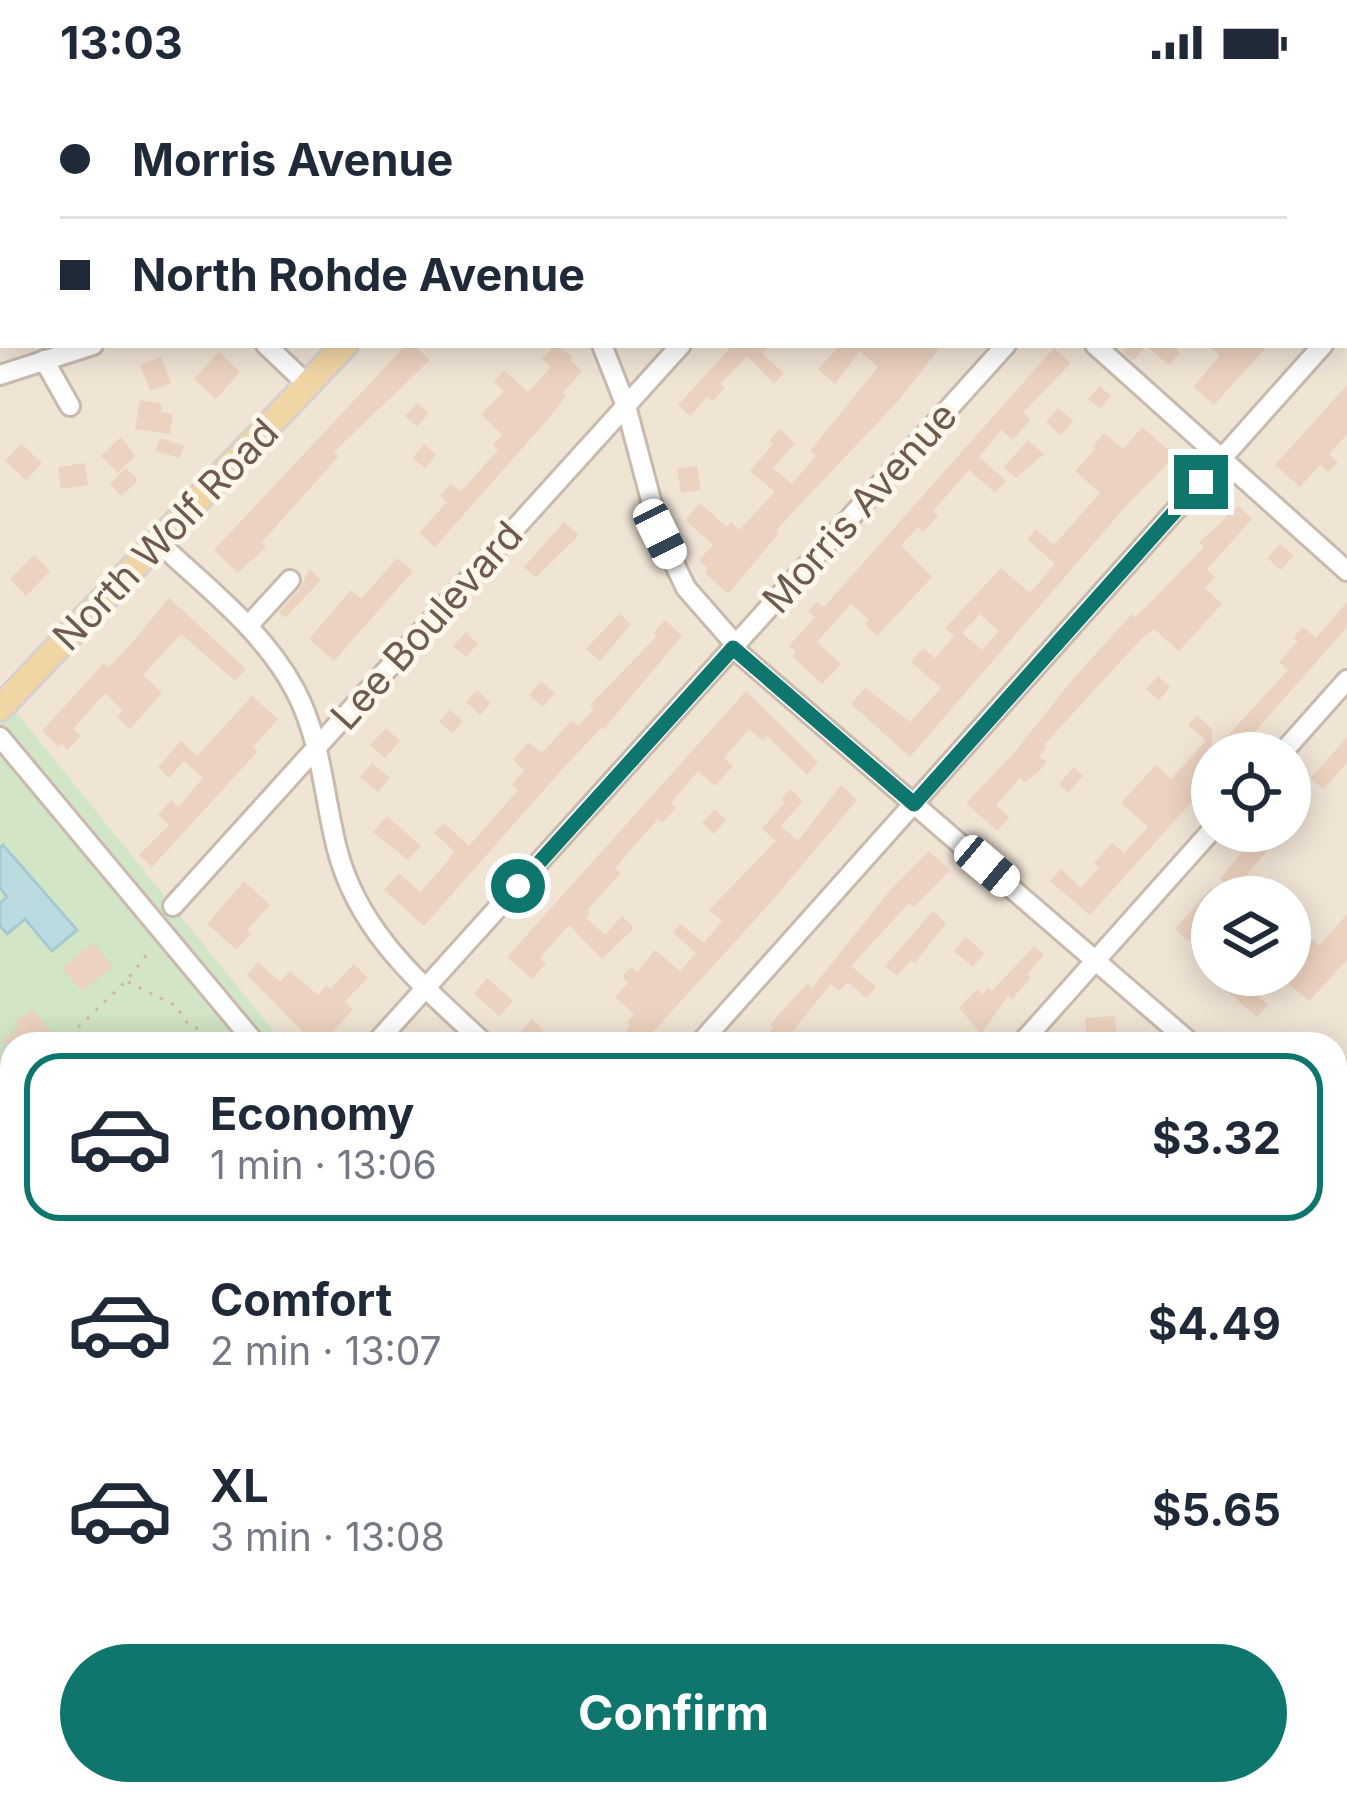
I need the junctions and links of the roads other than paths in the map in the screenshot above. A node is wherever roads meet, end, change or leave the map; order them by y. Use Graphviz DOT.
graph roads {
  1 [pos="67,348"];
  2 [pos="269,348"];
  3 [pos="603,348"];
  4 [pos="678,348"];
  5 [pos="1003,348"];
  6 [pos="1098,348"];
  7 [pos="1320,348"];
  8 [pos="338,353"];
  9 [pos="44,360"];
  10 [pos="0,374"];
  11 [pos="307,384"];
  12 [pos="70,406"];
  13 [pos="626,406"];
  14 [pos="1221,460"];
  15 [pos="158,542"];
  16 [pos="1347,571"];
  17 [pos="290,580"];
  18 [pos="248,626"];
  19 [pos="733,648"];
  20 [pos="1347,680"];
  21 [pos="2,704"];
  22 [pos="1301,732"];
  23 [pos="0,737"];
  24 [pos="319,743"];
  25 [pos="914,804"];
  26 [pos="1192,852"];
  27 [pos="173,906"];
  28 [pos="1096,960"];
  29 [pos="426,988"];
  30 [pos="246,1032"];
  31 [pos="387,1032"];
  32 [pos="472,1032"];
  33 [pos="710,1032"];
  34 [pos="1032,1032"];
  35 [pos="1178,1032"];
  1 -- 9 [label="street"];
  2 -- 11 [label="street"];
  3 -- 13 [label="street"];
  4 -- 13 [label="street, Lee Boulevard"];
  5 -- 19 [label="street, Morris Avenue"];
  6 -- 14 [label="street"];
  7 -- 14 [label="street"];
  8 -- 11 [label="main road, North Wolf Road"];
  9 -- 10 [label="street"];
  9 -- 12 [label="street"];
  11 -- 15 [label="main road, North Wolf Road"];
  13 -- 19 [label="street"];
  13 -- 24 [label="street, Lee Boulevard"];
  14 -- 16 [label="street"];
  14 -- 25 [label="street"];
  15 -- 18 [label="street"];
  15 -- 21 [label="main road, North Wolf Road"];
  17 -- 18 [label="street"];
  18 -- 24 [label="street"];
  19 -- 25 [label="street"];
  19 -- 29 [label="street, Morris Avenue"];
  20 -- 22 [label="street"];
  23 -- 30 [label="street"];
  24 -- 27 [label="street, Lee Boulevard"];
  24 -- 29 [label="street"];
  25 -- 28 [label="street"];
  25 -- 33 [label="street"];
  26 -- 28 [label="street"];
  28 -- 34 [label="street"];
  28 -- 35 [label="street"];
  29 -- 31 [label="street, Morris Avenue"];
  29 -- 32 [label="street"];
}
